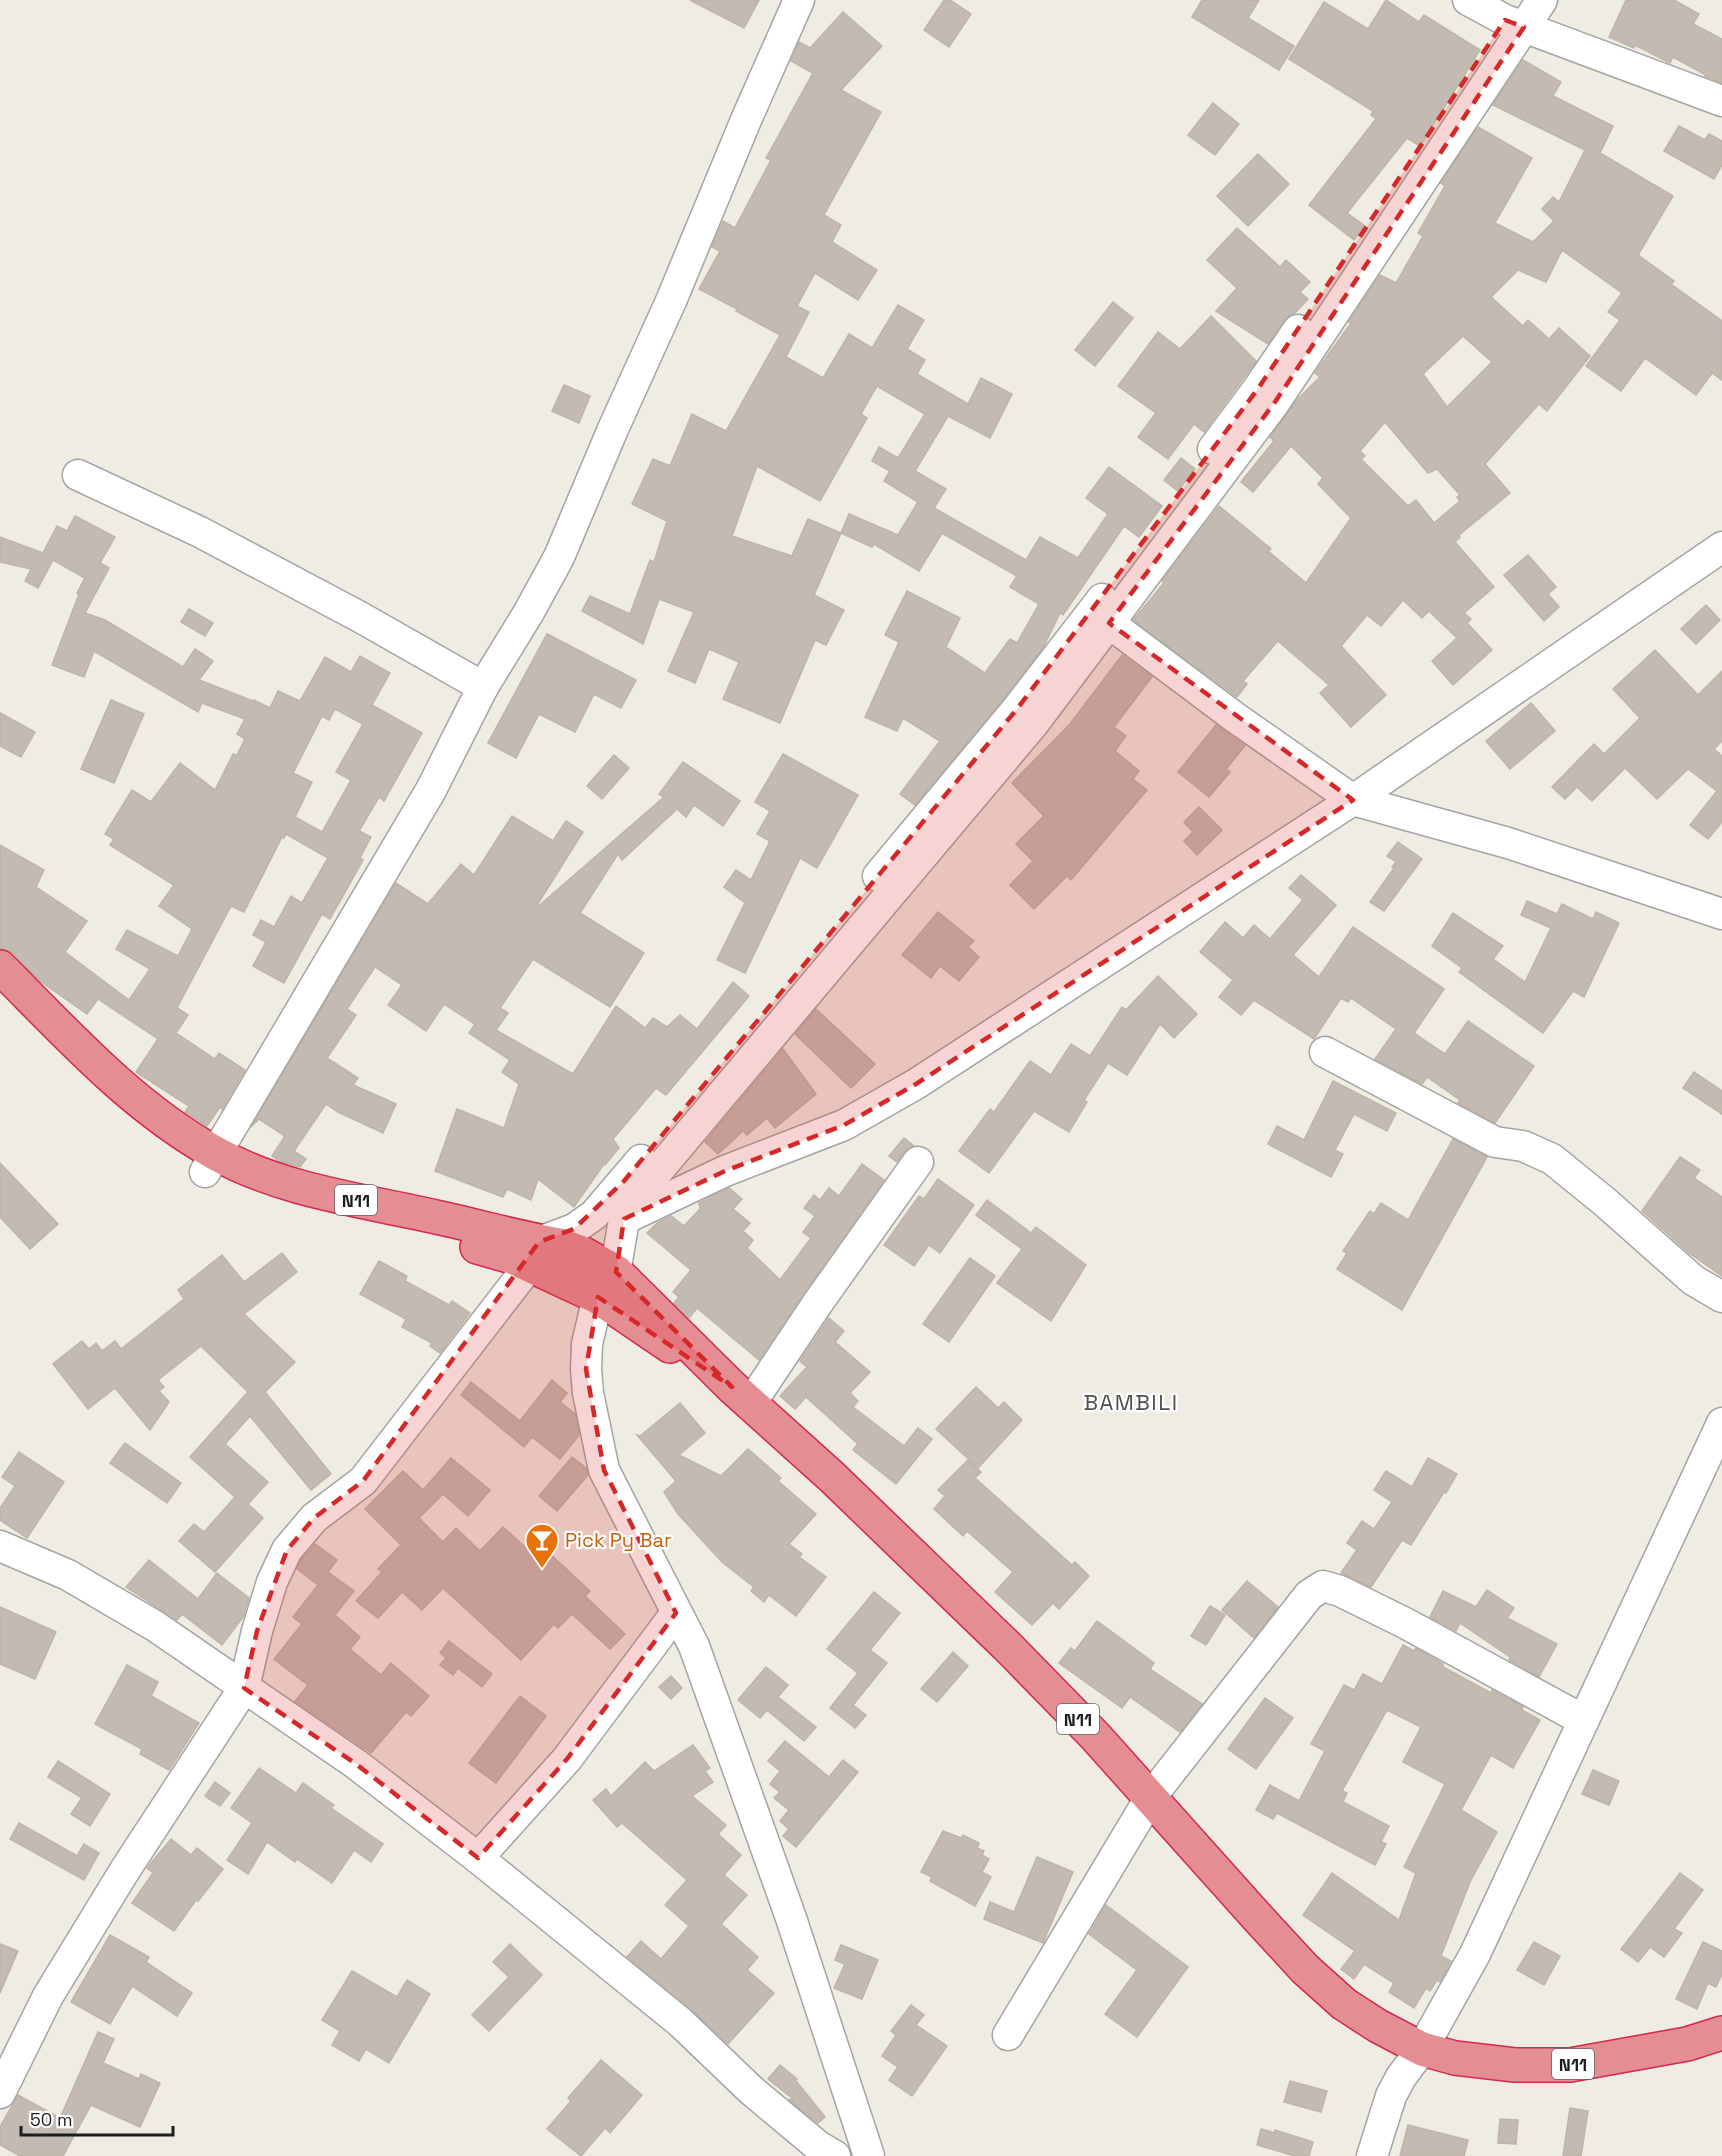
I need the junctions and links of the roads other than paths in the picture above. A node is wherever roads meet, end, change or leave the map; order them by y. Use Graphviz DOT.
graph roads {
  1 [pos="799,0"];
  2 [pos="1468,0"];
  3 [pos="1542,0"];
  4 [pos="1516,16"];
  5 [pos="1722,101"];
  6 [pos="78,475"];
  7 [pos="1722,548"];
  8 [pos="1109,623"];
  9 [pos="483,687"];
  10 [pos="1353,800"];
  11 [pos="1722,914"];
  12 [pos="0,967"];
  13 [pos="0,991"];
  14 [pos="1325,1052"];
  15 [pos="687,1136"];
  16 [pos="918,1162"];
  17 [pos="211,1163"];
  18 [pos="725,1171"];
  19 [pos="624,1219"];
  20 [pos="533,1258"];
  21 [pos="607,1284"];
  22 [pos="1722,1297"];
  23 [pos="741,1395"];
  24 [pos="1722,1423"];
  25 [pos="0,1546"];
  26 [pos="676,1612"];
  27 [pos="244,1688"];
  28 [pos="1583,1720"];
  29 [pos="1150,1798"];
  30 [pos="478,1858"];
  31 [pos="1722,2033"];
  32 [pos="1008,2035"];
  33 [pos="1422,2049"];
  34 [pos="0,2093"];
  35 [pos="835,2156"];
  36 [pos="869,2156"];
  37 [pos="1372,2156"];
  1 -- 9 [label="street"];
  2 -- 4 [label="street"];
  3 -- 4 [label="street"];
  4 -- 5 [label="street"];
  4 -- 8 [label="street"];
  4 -- 20 [label="street"];
  6 -- 9 [label="street"];
  7 -- 10 [label="street"];
  8 -- 10 [label="street"];
  8 -- 15 [label="street"];
  9 -- 17 [label="street"];
  10 -- 11 [label="street"];
  10 -- 18 [label="street"];
  12 -- 17 [label="highway, N11"];
  13 -- 17 [label="highway, N11"];
  14 -- 22 [label="street"];
  15 -- 18 [label="street"];
  15 -- 19 [label="street"];
  16 -- 23 [label="street"];
  17 -- 20 [label="highway, N11"];
  18 -- 19 [label="street"];
  19 -- 21 [label="street"];
  20 -- 21 [label="highway, N11"];
  20 -- 27 [label="street"];
  21 -- 23 [label="highway, N11"];
  21 -- 26 [label="street"];
  23 -- 29 [label="highway, N11"];
  24 -- 28 [label="street"];
  25 -- 27 [label="street"];
  26 -- 30 [label="street"];
  26 -- 36 [label="street"];
  27 -- 30 [label="street"];
  27 -- 34 [label="street"];
  28 -- 29 [label="street"];
  28 -- 33 [label="street"];
  29 -- 32 [label="street"];
  29 -- 33 [label="highway, N11"];
  30 -- 35 [label="street"];
  31 -- 33 [label="highway, N11"];
  33 -- 37 [label="street"];
}
